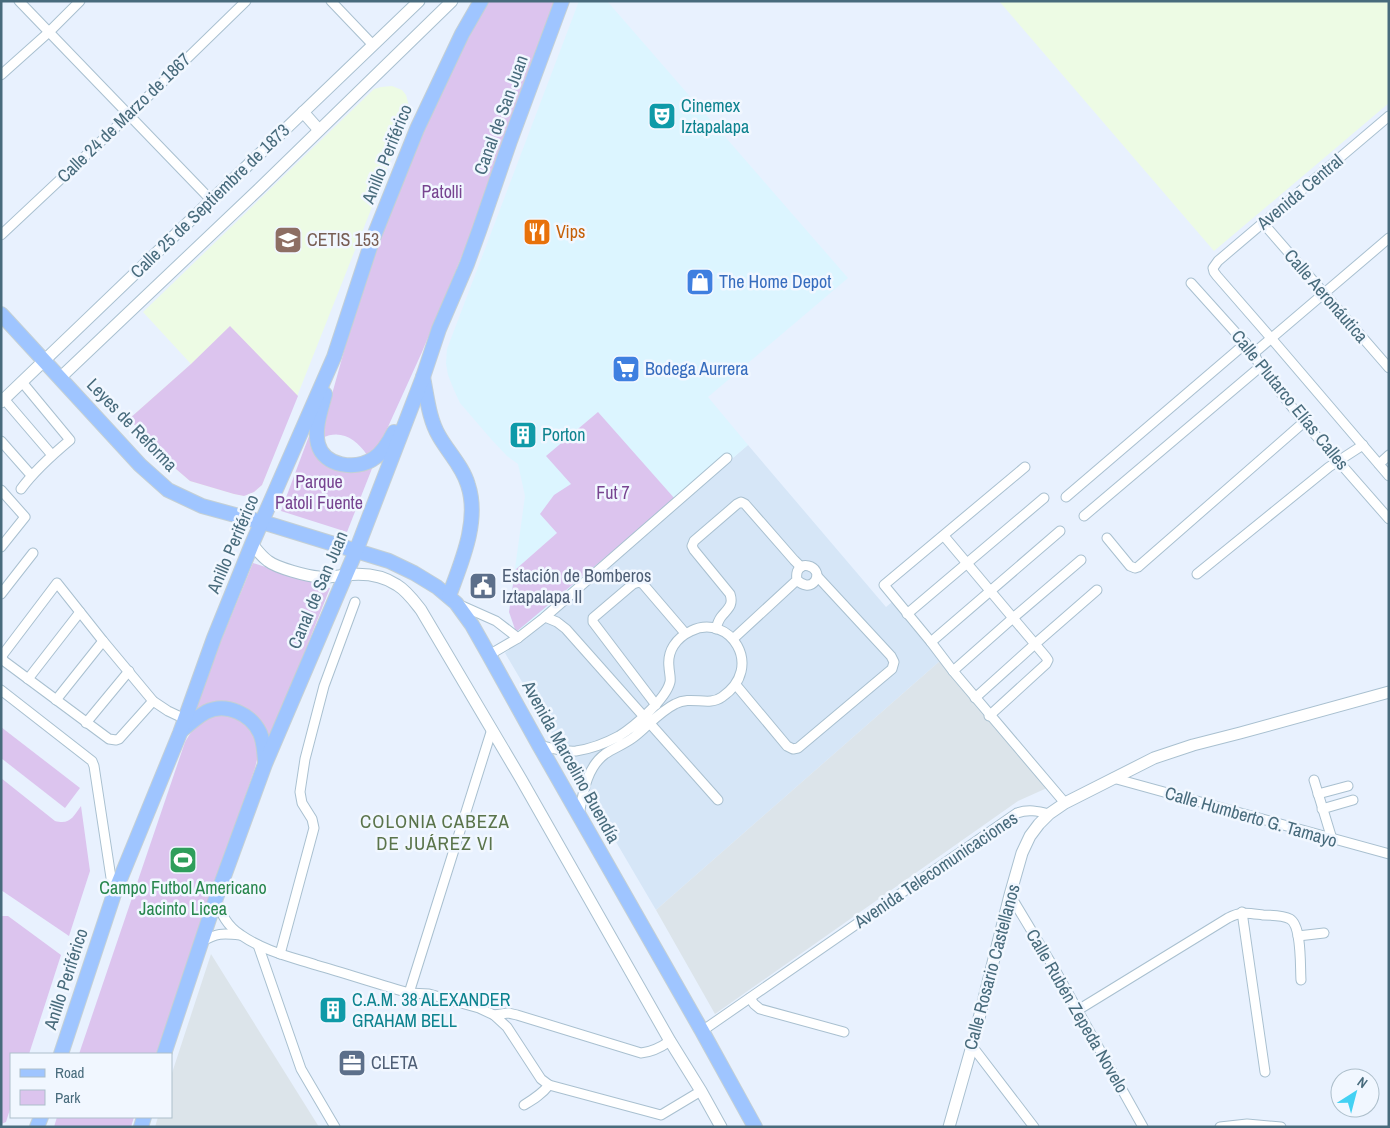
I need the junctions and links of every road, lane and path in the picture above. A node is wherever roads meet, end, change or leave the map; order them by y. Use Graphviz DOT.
graph roads {
  1 [pos="19,1"];
  2 [pos="80,1"];
  3 [pos="246,1"];
  4 [pos="331,1"];
  5 [pos="419,1"];
  6 [pos="452,1"];
  7 [pos="481,1"];
  8 [pos="562,1"];
  9 [pos="49,32"];
  10 [pos="373,45"];
  11 [pos="1,75"];
  12 [pos="303,112"];
  13 [pos="129,115"];
  14 [pos="1389,116"];
  15 [pos="319,130"];
  16 [pos="211,200"];
  17 [pos="1263,223"];
  18 [pos="1,235"];
  19 [pos="1389,238"];
  20 [pos="1213,268"];
  21 [pos="1191,283"];
  22 [pos="1324,293"];
  23 [pos="1,314"];
  24 [pos="1271,338"];
  25 [pos="1246,343"];
  26 [pos="1254,353"];
  27 [pos="334,357"];
  28 [pos="45,360"];
  29 [pos="1260,367"];
  30 [pos="1389,368"];
  31 [pos="61,377"];
  32 [pos="22,382"];
  33 [pos="421,383"];
  34 [pos="3,401"];
  35 [pos="1304,422"];
  36 [pos="1,441"];
  37 [pos="1363,445"];
  38 [pos="52,455"];
  39 [pos="1389,455"];
  40 [pos="727,458"];
  41 [pos="1339,462"];
  42 [pos="1379,464"];
  43 [pos="1025,467"];
  44 [pos="31,475"];
  45 [pos="1389,476"];
  46 [pos="21,489"];
  47 [pos="3,494"];
  48 [pos="1066,497"];
  49 [pos="1044,498"];
  50 [pos="1084,516"];
  51 [pos="1389,518"];
  52 [pos="262,522"];
  53 [pos="1060,531"];
  54 [pos="944,536"];
  55 [pos="1107,538"];
  56 [pos="252,544"];
  57 [pos="1,548"];
  58 [pos="356,551"];
  59 [pos="33,553"];
  60 [pos="1081,560"];
  61 [pos="967,564"];
  62 [pos="798,566"];
  63 [pos="1198,574"];
  64 [pos="346,575"];
  65 [pos="1,578"];
  66 [pos="816,579"];
  67 [pos="796,583"];
  68 [pos="9,585"];
  69 [pos="1097,590"];
  70 [pos="990,591"];
  71 [pos="1,594"];
  72 [pos="452,600"];
  73 [pos="355,602"];
  74 [pos="80,612"];
  75 [pos="907,614"];
  76 [pos="545,617"];
  77 [pos="1013,618"];
  78 [pos="716,629"];
  79 [pos="685,633"];
  80 [pos="518,638"];
  81 [pos="733,640"];
  82 [pos="103,641"];
  83 [pos="931,642"];
  84 [pos="1035,644"];
  85 [pos="489,655"];
  86 [pos="1,657"];
  87 [pos="129,671"];
  88 [pos="952,671"];
  89 [pos="28,679"];
  90 [pos="736,685"];
  91 [pos="1,690"];
  92 [pos="1389,692"];
  93 [pos="976,698"];
  94 [pos="56,700"];
  95 [pos="153,702"];
  96 [pos="656,705"];
  97 [pos="989,716"];
  98 [pos="185,718"];
  99 [pos="646,719"];
  100 [pos="86,722"];
  101 [pos="492,729"];
  102 [pos="180,733"];
  103 [pos="539,745"];
  104 [pos="265,764"];
  105 [pos="1113,778"];
  106 [pos="1314,780"];
  107 [pos="1348,786"];
  108 [pos="1318,794"];
  109 [pos="718,800"];
  110 [pos="1353,800"];
  111 [pos="1065,803"];
  112 [pos="1322,809"];
  113 [pos="1049,814"];
  114 [pos="579,816"];
  115 [pos="1332,839"];
  116 [pos="1389,854"];
  117 [pos="114,894"];
  118 [pos="1010,895"];
  119 [pos="216,898"];
  120 [pos="1242,912"];
  121 [pos="1324,933"];
  122 [pos="241,935"];
  123 [pos="1298,936"];
  124 [pos="200,943"];
  125 [pos="258,945"];
  126 [pos="280,954"];
  127 [pos="1301,980"];
  128 [pos="409,993"];
  129 [pos="750,998"];
  130 [pos="1078,1010"];
  131 [pos="494,1015"];
  132 [pos="702,1031"];
  133 [pos="844,1032"];
  134 [pos="670,1041"];
  135 [pos="972,1046"];
  136 [pos="61,1053"];
  137 [pos="164,1053"];
  138 [pos="1265,1072"];
  139 [pos="549,1085"];
  140 [pos="701,1091"];
  141 [pos="524,1105"];
  142 [pos="335,1127"];
  143 [pos="721,1127"];
  144 [pos="756,1127"];
  145 [pos="949,1127"];
  146 [pos="1034,1127"];
  147 [pos="1143,1127"];
  148 [pos="1220,1127"];
  149 [pos="1282,1127"];
  1 -- 9 [label="street"];
  2 -- 9 [label="street"];
  3 -- 13 [label="street, Calle 24 de Marzo de 1867"];
  4 -- 10 [label="street"];
  5 -- 10 [label="street, Calle 25 de Septiembre de 1873"];
  6 -- 15 [label="street, Calle 25 de Septiembre de 1873"];
  7 -- 27 [label="main road, Anillo Periférico"];
  8 -- 33 [label="main road, Canal de San Juan"];
  9 -- 11 [label="street"];
  9 -- 13 [label="street"];
  10 -- 12 [label="street, Calle 25 de Septiembre de 1873"];
  12 -- 15 [label="street"];
  12 -- 16 [label="street, Calle 25 de Septiembre de 1873"];
  13 -- 16 [label="street"];
  13 -- 18 [label="street, Calle 24 de Marzo de 1867"];
  14 -- 17 [label="street, Avenida Central"];
  15 -- 31 [label="street, Calle 25 de Septiembre de 1873"];
  16 -- 28 [label="street, Calle 25 de Septiembre de 1873"];
  17 -- 20 [label="street, Avenida Central"];
  17 -- 22 [label="street, Calle Aeronáutica"];
  19 -- 22 [label="street"];
  20 -- 24 [label="street, Calle Plutarco Elías Calles"];
  21 -- 25 [label="street, Calle Plutarco Elías Calles"];
  22 -- 24 [label="street"];
  22 -- 30 [label="street, Calle Aeronáutica"];
  23 -- 28 [label="main road, Leyes de Reforma"];
  24 -- 26 [label="street"];
  24 -- 37 [label="street, Calle Plutarco Elías Calles"];
  25 -- 26 [label="street, Calle Plutarco Elías Calles"];
  25 -- 48 [label="street"];
  26 -- 29 [label="street, Calle Plutarco Elías Calles"];
  27 -- 33 [label="main road"];
  27 -- 52 [label="main road, Anillo Periférico"];
  28 -- 31 [label="main road, Leyes de Reforma"];
  28 -- 32 [label="street, Calle 25 de Septiembre de 1873"];
  29 -- 35 [label="street, Calle Plutarco Elías Calles"];
  29 -- 50 [label="street"];
  31 -- 52 [label="main road, Leyes de Reforma"];
  32 -- 34 [label="street, Calle 25 de Septiembre de 1873"];
  32 -- 38 [label="street"];
  33 -- 58 [label="main road, Canal de San Juan"];
  33 -- 72 [label="main road"];
  34 -- 38 [label="street"];
  35 -- 41 [label="street, Calle Plutarco Elías Calles"];
  35 -- 55 [label="street"];
  36 -- 44 [label="street"];
  37 -- 41 [label="street"];
  37 -- 42 [label="street, Calle Plutarco Elías Calles"];
  38 -- 44 [label="street"];
  39 -- 42 [label="street"];
  40 -- 76 [label="street"];
  41 -- 51 [label="street, Calle Plutarco Elías Calles"];
  41 -- 63 [label="street"];
  42 -- 45 [label="street, Calle Plutarco Elías Calles"];
  43 -- 54 [label="street"];
  44 -- 46 [label="street"];
  47 -- 57 [label="street"];
  49 -- 61 [label="street"];
  52 -- 56 [label="main road, Anillo Periférico"];
  52 -- 58 [label="main road, Avenida Marcelino Buendía"];
  53 -- 70 [label="street"];
  54 -- 61 [label="street"];
  54 -- 75 [label="street"];
  56 -- 64 [label="street"];
  56 -- 98 [label="main road, Anillo Periférico"];
  58 -- 64 [label="main road, Canal de San Juan"];
  58 -- 72 [label="main road, Avenida Marcelino Buendía"];
  59 -- 68 [label="street"];
  60 -- 77 [label="street"];
  61 -- 70 [label="street"];
  61 -- 75 [label="street"];
  62 -- 66 [label="street"];
  62 -- 67 [label="street"];
  62 -- 78 [label="street"];
  64 -- 101 [label="street"];
  64 -- 104 [label="main road, Canal de San Juan"];
  65 -- 68 [label="street"];
  66 -- 67 [label="street"];
  66 -- 90 [label="street"];
  67 -- 81 [label="street"];
  68 -- 71 [label="street"];
  69 -- 84 [label="street"];
  70 -- 77 [label="street"];
  70 -- 83 [label="street"];
  72 -- 80 [label="street"];
  72 -- 85 [label="main road, Avenida Marcelino Buendía"];
  73 -- 126 [label="street"];
  74 -- 82 [label="street"];
  74 -- 86 [label="street"];
  74 -- 89 [label="street"];
  75 -- 83 [label="street"];
  76 -- 80 [label="street"];
  76 -- 99 [label="street"];
  77 -- 84 [label="street"];
  77 -- 88 [label="street"];
  78 -- 79 [label="street"];
  78 -- 81 [label="street"];
  79 -- 96 [label="street"];
  79 -- 96 [label="street"];
  80 -- 85 [label="street"];
  81 -- 90 [label="street"];
  82 -- 87 [label="street"];
  82 -- 94 [label="street"];
  83 -- 88 [label="street"];
  84 -- 93 [label="street"];
  84 -- 97 [label="street"];
  85 -- 103 [label="main road, Avenida Marcelino Buendía"];
  86 -- 89 [label="street"];
  87 -- 95 [label="street"];
  87 -- 100 [label="street"];
  88 -- 93 [label="street"];
  89 -- 94 [label="street"];
  90 -- 99 [label="street"];
  91 -- 117 [label="street"];
  92 -- 105 [label="street"];
  93 -- 97 [label="street"];
  94 -- 100 [label="street"];
  95 -- 98 [label="street"];
  95 -- 100 [label="street"];
  96 -- 99 [label="street"];
  97 -- 111 [label="street"];
  98 -- 102 [label="main road, Anillo Periférico"];
  99 -- 103 [label="street"];
  99 -- 109 [label="street"];
  99 -- 114 [label="street"];
  101 -- 128 [label="street"];
  101 -- 134 [label="street"];
  102 -- 104 [label="main road"];
  102 -- 117 [label="main road, Anillo Periférico"];
  103 -- 114 [label="main road, Avenida Marcelino Buendía"];
  104 -- 119 [label="main road, Canal de San Juan"];
  105 -- 111 [label="street"];
  105 -- 115 [label="street, Calle Humberto G. Tamayo"];
  106 -- 108 [label="street"];
  107 -- 108 [label="street"];
  108 -- 112 [label="street"];
  110 -- 112 [label="street"];
  111 -- 113 [label="street"];
  112 -- 115 [label="street"];
  113 -- 118 [label="street, Calle Rosario Castellanos"];
  113 -- 129 [label="street, Avenida Telecomunicaciones"];
  114 -- 132 [label="main road, Avenida Marcelino Buendía"];
  115 -- 116 [label="street, Calle Humberto G. Tamayo"];
  117 -- 136 [label="main road, Anillo Periférico"];
  118 -- 130 [label="street, Calle Rubén Zepeda Novelo"];
  118 -- 135 [label="street, Calle Rosario Castellanos"];
  119 -- 122 [label="street"];
  119 -- 124 [label="main road, Canal de San Juan"];
  120 -- 123 [label="street"];
  120 -- 130 [label="street"];
  120 -- 138 [label="street"];
  121 -- 123 [label="street"];
  122 -- 124 [label="street"];
  122 -- 125 [label="street"];
  123 -- 127 [label="street"];
  124 -- 137 [label="main road, Canal de San Juan"];
  125 -- 126 [label="street"];
  125 -- 142 [label="street"];
  126 -- 128 [label="street"];
  128 -- 131 [label="street"];
  129 -- 132 [label="street, Avenida Telecomunicaciones"];
  129 -- 133 [label="street"];
  130 -- 147 [label="street, Calle Rubén Zepeda Novelo"];
  131 -- 134 [label="street"];
  131 -- 139 [label="street"];
  132 -- 144 [label="main road, Avenida Marcelino Buendía"];
  134 -- 140 [label="street"];
  135 -- 145 [label="street, Calle Rosario Castellanos"];
  135 -- 146 [label="street"];
  139 -- 140 [label="street"];
  139 -- 141 [label="street"];
  140 -- 143 [label="street"];
  148 -- 149 [label="street"];
}
